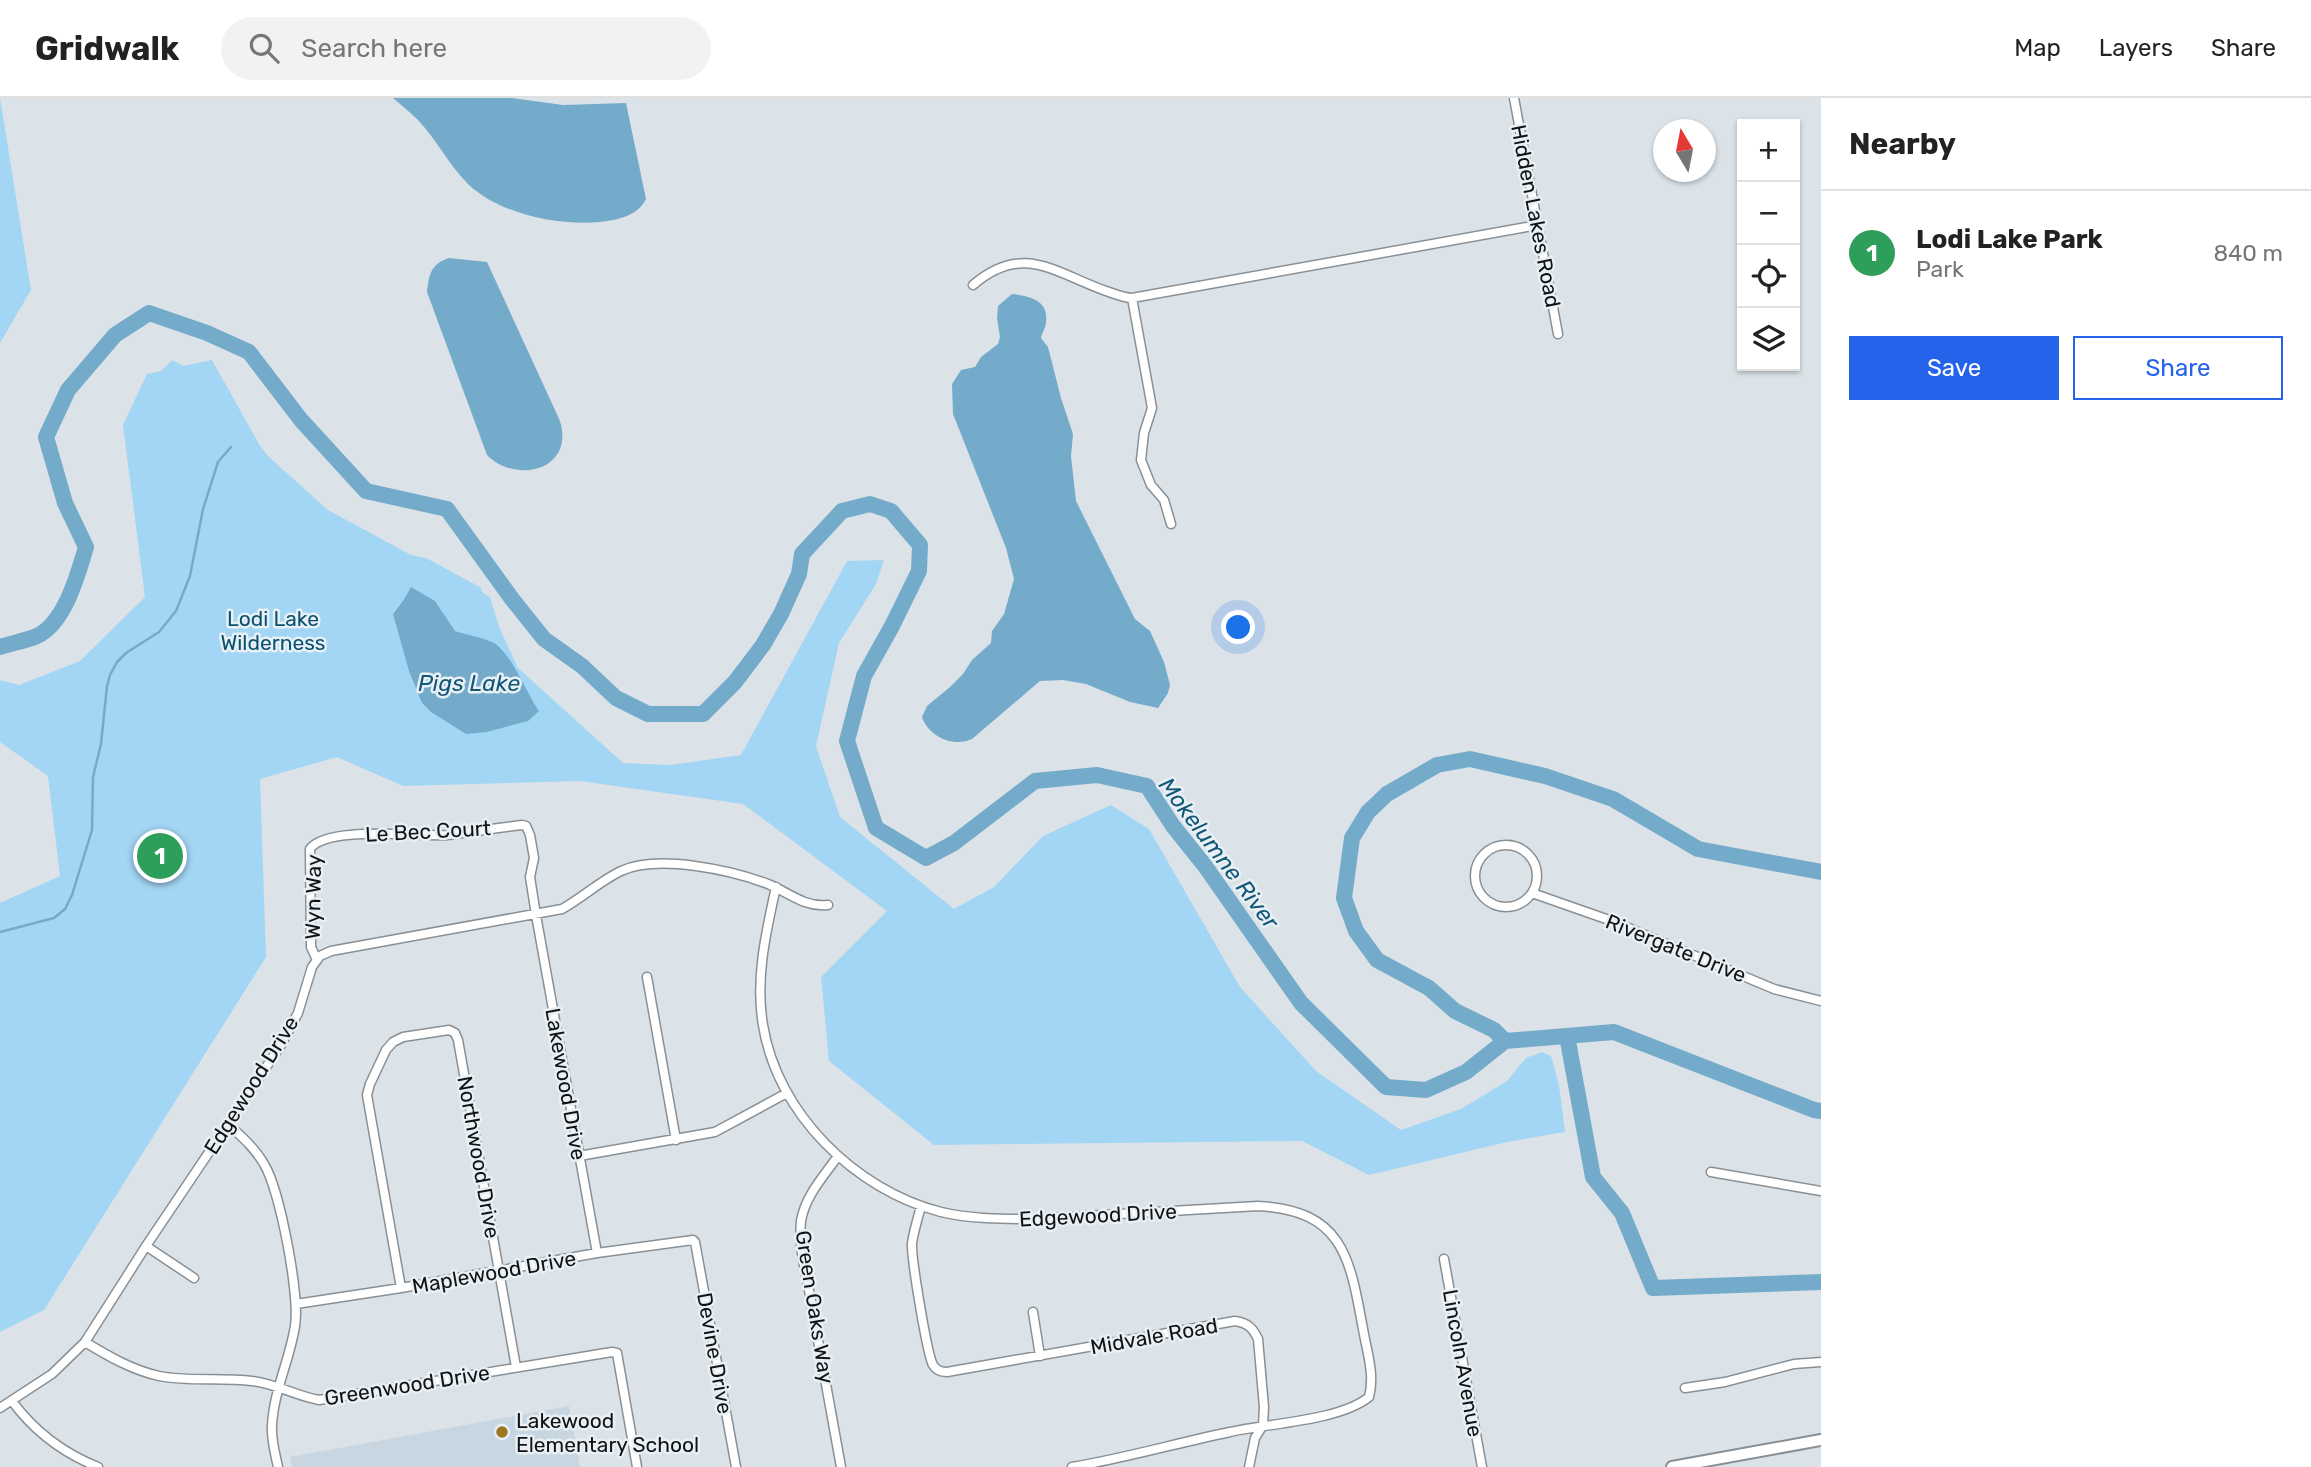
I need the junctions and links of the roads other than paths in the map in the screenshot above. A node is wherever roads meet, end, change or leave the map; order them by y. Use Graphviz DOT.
graph roads {
  1 [pos="1514,98"];
  2 [pos="1538,225"];
  3 [pos="973,285"];
  4 [pos="1132,298"];
  5 [pos="1558,334"];
  6 [pos="1171,524"];
  7 [pos="324,841"];
  8 [pos="776,887"];
  9 [pos="1532,893"];
  10 [pos="828,905"];
  11 [pos="536,915"];
  12 [pos="317,960"];
  13 [pos="647,977"];
  14 [pos="1821,1001"];
  15 [pos="787,1093"];
  16 [pos="228,1124"];
  17 [pos="676,1140"];
  18 [pos="579,1156"];
  19 [pos="838,1156"];
  20 [pos="1711,1172"];
  21 [pos="1821,1191"];
  22 [pos="921,1206"];
  23 [pos="693,1240"];
  24 [pos="146,1246"];
  25 [pos="597,1253"];
  26 [pos="1444,1259"];
  27 [pos="499,1271"];
  28 [pos="194,1278"];
  29 [pos="401,1288"];
  30 [pos="296,1304"];
  31 [pos="1033,1312"];
  32 [pos="85,1342"];
  33 [pos="1040,1356"];
  34 [pos="1821,1362"];
  35 [pos="516,1367"];
  36 [pos="279,1386"];
  37 [pos="1685,1388"];
  38 [pos="12,1401"];
  39 [pos="0,1408"];
  40 [pos="1263,1425"];
  41 [pos="1821,1440"];
  42 [pos="1728,1462"];
  43 [pos="95,1466"];
  44 [pos="278,1467"];
  45 [pos="637,1467"];
  46 [pos="736,1467"];
  47 [pos="841,1467"];
  48 [pos="1072,1467"];
  49 [pos="1249,1467"];
  50 [pos="1482,1467"];
  51 [pos="1672,1467"];
  1 -- 2 [label="street, Hidden Lakes Road"];
  2 -- 4 [label="street"];
  2 -- 5 [label="street, Hidden Lakes Road"];
  3 -- 4 [label="street"];
  4 -- 6 [label="street"];
  7 -- 11 [label="street, Le Bec Court"];
  7 -- 12 [label="street, Wyn Way"];
  8 -- 10 [label="street"];
  8 -- 11 [label="street"];
  8 -- 15 [label="street, Edgewood Drive"];
  9 -- 9 [label="street"];
  9 -- 14 [label="street, Rivergate Drive"];
  11 -- 12 [label="street"];
  11 -- 18 [label="street, Lakewood Drive"];
  12 -- 16 [label="street, Edgewood Drive"];
  13 -- 17 [label="street"];
  15 -- 17 [label="street"];
  15 -- 19 [label="street, Edgewood Drive"];
  16 -- 24 [label="street, Edgewood Drive"];
  16 -- 30 [label="street"];
  17 -- 18 [label="street"];
  18 -- 25 [label="street, Lakewood Drive"];
  19 -- 22 [label="street, Edgewood Drive"];
  19 -- 47 [label="street, Green Oaks Way"];
  20 -- 21 [label="street"];
  22 -- 33 [label="street, Midvale Road"];
  22 -- 40 [label="street, Edgewood Drive"];
  23 -- 25 [label="street, Maplewood Drive"];
  23 -- 46 [label="street, Devine Drive"];
  24 -- 28 [label="street"];
  24 -- 32 [label="street, Edgewood Drive"];
  25 -- 27 [label="street, Maplewood Drive"];
  26 -- 50 [label="street, Lincoln Avenue"];
  27 -- 29 [label="street, Maplewood Drive"];
  27 -- 29 [label="street, Northwood Drive"];
  27 -- 35 [label="street, Northwood Drive"];
  29 -- 30 [label="street, Maplewood Drive"];
  30 -- 36 [label="street"];
  31 -- 33 [label="street"];
  32 -- 36 [label="street, Greenwood Drive"];
  32 -- 38 [label="street, Edgewood Drive"];
  33 -- 40 [label="street, Midvale Road"];
  34 -- 37 [label="street"];
  35 -- 36 [label="street, Greenwood Drive"];
  35 -- 45 [label="street, Greenwood Drive"];
  36 -- 44 [label="street"];
  38 -- 39 [label="street, Edgewood Drive"];
  38 -- 43 [label="street"];
  40 -- 48 [label="street, Edgewood Drive"];
  40 -- 49 [label="street"];
  41 -- 42 [label="main road"];
  42 -- 51 [label="main road"];
}
